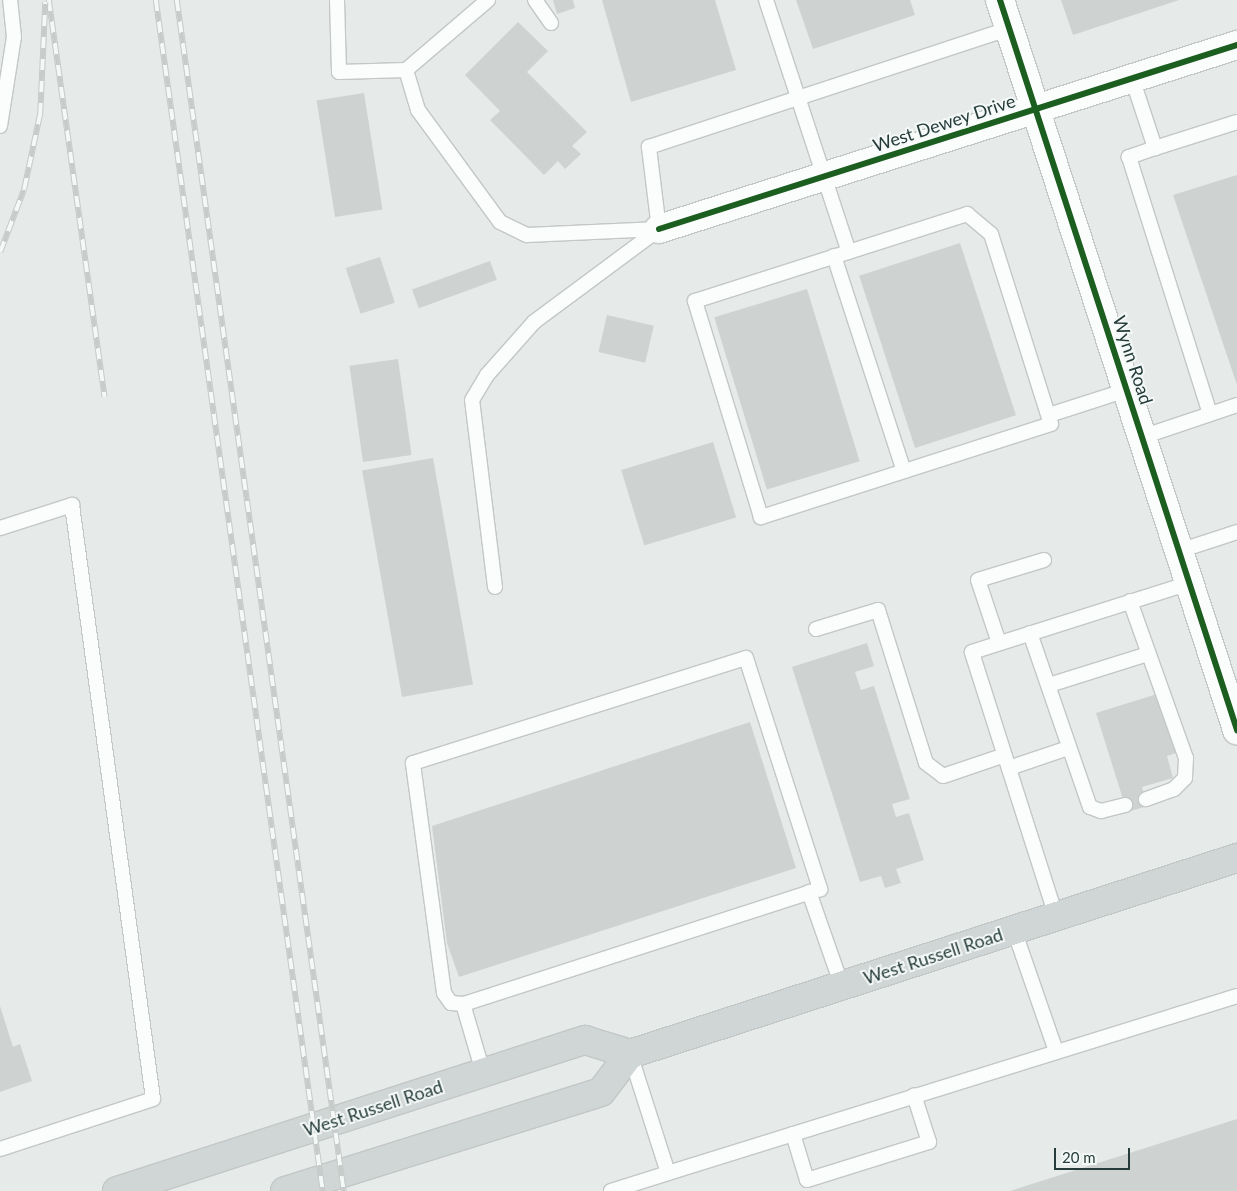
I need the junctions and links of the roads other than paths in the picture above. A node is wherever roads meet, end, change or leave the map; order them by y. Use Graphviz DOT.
graph roads {
  1 [pos="10,0"];
  2 [pos="337,0"];
  3 [pos="488,0"];
  4 [pos="535,0"];
  5 [pos="766,0"];
  6 [pos="1000,0"];
  7 [pos="551,23"];
  8 [pos="1010,28"];
  9 [pos="1237,45"];
  10 [pos="406,70"];
  11 [pos="1132,78"];
  12 [pos="798,98"];
  13 [pos="1036,110"];
  14 [pos="1237,122"];
  15 [pos="0,126"];
  16 [pos="1155,148"];
  17 [pos="824,177"];
  18 [pos="660,229"];
  19 [pos="849,252"];
  20 [pos="834,256"];
  21 [pos="1127,390"];
  22 [pos="1237,405"];
  23 [pos="1210,414"];
  24 [pos="1048,415"];
  25 [pos="1142,437"];
  26 [pos="904,471"];
  27 [pos="0,528"];
  28 [pos="1237,532"];
  29 [pos="1179,551"];
  30 [pos="1044,560"];
  31 [pos="1189,583"];
  32 [pos="495,587"];
  33 [pos="1130,602"];
  34 [pos="816,629"];
  35 [pos="1030,633"];
  36 [pos="999,644"];
  37 [pos="1148,654"];
  38 [pos="1049,685"];
  39 [pos="1237,730"];
  40 [pos="1068,748"];
  41 [pos="1007,761"];
  42 [pos="1146,799"];
  43 [pos="1125,805"];
  44 [pos="1237,858"];
  45 [pos="809,892"];
  46 [pos="1056,916"];
  47 [pos="1014,930"];
  48 [pos="842,986"];
  49 [pos="1237,996"];
  50 [pos="463,1004"];
  51 [pos="1056,1050"];
  52 [pos="630,1054"];
  53 [pos="483,1072"];
  54 [pos="914,1096"];
  55 [pos="793,1134"];
  56 [pos="0,1149"];
  57 [pos="668,1173"];
  58 [pos="116,1191"];
  59 [pos="285,1191"];
  60 [pos="611,1191"];
  1 -- 15 [label="lane"];
  2 -- 10 [label="lane"];
  3 -- 10 [label="lane"];
  4 -- 7 [label="lane"];
  5 -- 12 [label="lane"];
  6 -- 8 [label="street, Wynn Road"];
  8 -- 12 [label="lane"];
  8 -- 13 [label="street, Wynn Road"];
  9 -- 11 [label="street, West Dewey Drive"];
  10 -- 18 [label="lane"];
  11 -- 13 [label="street, West Dewey Drive"];
  11 -- 16 [label="lane"];
  12 -- 17 [label="lane"];
  12 -- 18 [label="lane"];
  13 -- 17 [label="street, West Dewey Drive"];
  13 -- 21 [label="street, Wynn Road"];
  14 -- 16 [label="lane"];
  16 -- 23 [label="lane"];
  17 -- 18 [label="street, West Dewey Drive"];
  17 -- 19 [label="lane"];
  18 -- 32 [label="lane"];
  19 -- 20 [label="lane"];
  19 -- 24 [label="lane"];
  20 -- 26 [label="lane"];
  20 -- 26 [label="lane"];
  21 -- 24 [label="lane"];
  21 -- 25 [label="street, Wynn Road"];
  22 -- 23 [label="lane"];
  23 -- 25 [label="lane"];
  24 -- 26 [label="lane"];
  25 -- 29 [label="street, Wynn Road"];
  27 -- 56 [label="lane"];
  28 -- 29 [label="lane"];
  29 -- 31 [label="street, Wynn Road"];
  30 -- 36 [label="lane"];
  31 -- 33 [label="lane"];
  31 -- 39 [label="street, Wynn Road"];
  33 -- 35 [label="lane"];
  33 -- 37 [label="lane"];
  34 -- 41 [label="lane"];
  35 -- 36 [label="lane"];
  35 -- 38 [label="lane"];
  36 -- 41 [label="lane"];
  37 -- 38 [label="lane"];
  37 -- 42 [label="lane"];
  38 -- 40 [label="lane"];
  40 -- 41 [label="lane"];
  40 -- 43 [label="lane"];
  41 -- 46 [label="lane"];
  44 -- 46 [label="main road, West Russell Road"];
  45 -- 48 [label="lane"];
  45 -- 50 [label="lane"];
  45 -- 50 [label="lane"];
  46 -- 47 [label="main road, West Russell Road"];
  47 -- 48 [label="main road, West Russell Road"];
  47 -- 51 [label="lane"];
  48 -- 52 [label="main road, West Russell Road"];
  49 -- 51 [label="lane"];
  50 -- 53 [label="lane"];
  51 -- 54 [label="lane"];
  52 -- 53 [label="main road, West Russell Road"];
  52 -- 57 [label="lane"];
  52 -- 59 [label="main road"];
  53 -- 58 [label="main road, West Russell Road"];
  54 -- 55 [label="lane"];
  54 -- 55 [label="lane"];
  55 -- 57 [label="lane"];
  57 -- 60 [label="lane"];
}
